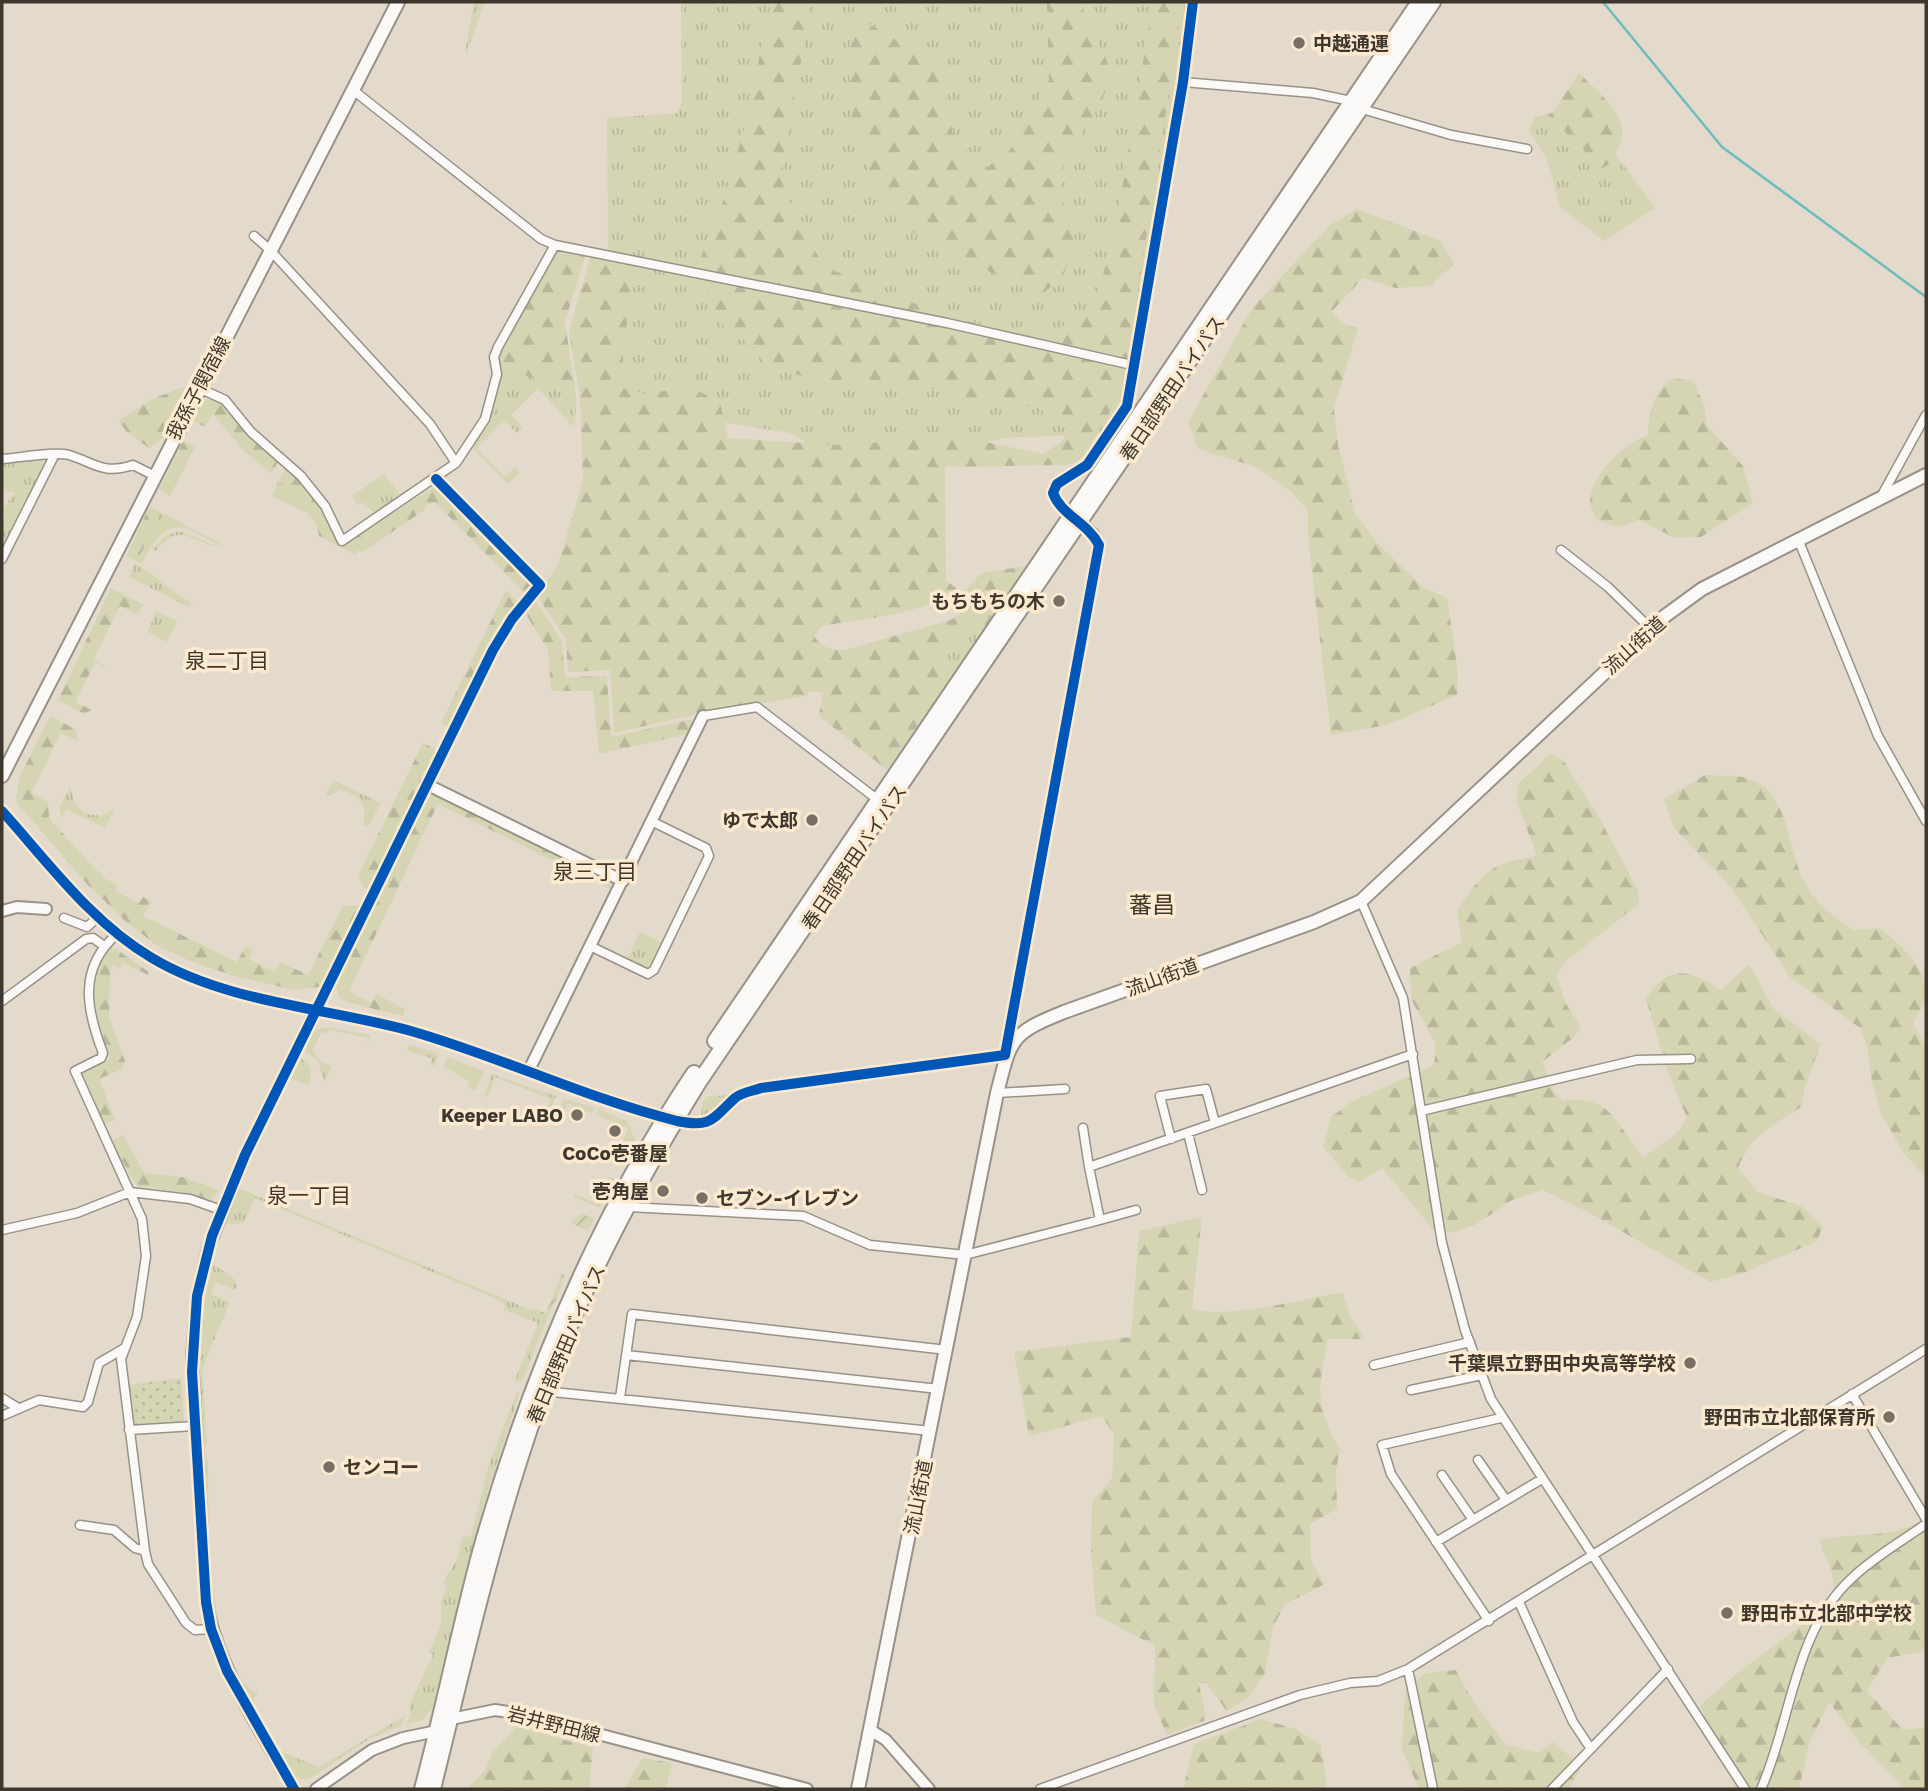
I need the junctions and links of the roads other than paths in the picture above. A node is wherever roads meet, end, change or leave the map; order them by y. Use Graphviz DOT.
graph roads {
  1 [pos="398,2"];
  2 [pos="1193,2"];
  3 [pos="1419,2"];
  4 [pos="1433,2"];
  5 [pos="1183,82"];
  6 [pos="353,90"];
  7 [pos="1357,105"];
  8 [pos="1527,149"];
  9 [pos="254,236"];
  10 [pos="555,245"];
  11 [pos="270,250"];
  12 [pos="1132,365"];
  13 [pos="199,388"];
  14 [pos="1926,415"];
  15 [pos="54,456"];
  16 [pos="2,458"];
  17 [pos="456,463"];
  18 [pos="153,475"];
  19 [pos="1926,475"];
  20 [pos="436,479"];
  21 [pos="1881,497"];
  22 [pos="1076,519"];
  23 [pos="1798,539"];
  24 [pos="1561,550"];
  25 [pos="2,559"];
  26 [pos="540,585"];
  27 [pos="1650,628"];
  28 [pos="703,716"];
  29 [pos="2,776"];
  30 [pos="426,784"];
  31 [pos="878,800"];
  32 [pos="2,811"];
  33 [pos="651,821"];
  34 [pos="1926,821"];
  35 [pos="623,881"];
  36 [pos="1361,901"];
  37 [pos="46,909"];
  38 [pos="2,911"];
  39 [pos="98,917"];
  40 [pos="64,918"];
  41 [pos="117,934"];
  42 [pos="104,946"];
  43 [pos="590,946"];
  44 [pos="2,1001"];
  45 [pos="315,1010"];
  46 [pos="1413,1054"];
  47 [pos="1006,1055"];
  48 [pos="1691,1059"];
  49 [pos="529,1070"];
  50 [pos="1065,1090"];
  51 [pos="997,1093"];
  52 [pos="1421,1111"];
  53 [pos="670,1120"];
  54 [pos="1215,1123"];
  55 [pos="1083,1128"];
  56 [pos="1188,1133"];
  57 [pos="1171,1139"];
  58 [pos="1090,1167"];
  59 [pos="1202,1190"];
  60 [pos="130,1192"];
  61 [pos="628,1207"];
  62 [pos="221,1210"];
  63 [pos="1136,1210"];
  64 [pos="1100,1220"];
  65 [pos="2,1230"];
  66 [pos="965,1255"];
  67 [pos="1470,1342"];
  68 [pos="122,1349"];
  69 [pos="1926,1349"];
  70 [pos="947,1350"];
  71 [pos="626,1355"];
  72 [pos="1374,1365"];
  73 [pos="1482,1374"];
  74 [pos="939,1389"];
  75 [pos="543,1391"];
  76 [pos="1411,1391"];
  77 [pos="1852,1394"];
  78 [pos="2,1398"];
  79 [pos="620,1398"];
  80 [pos="18,1408"];
  81 [pos="2,1416"];
  82 [pos="1501,1418"];
  83 [pos="195,1426"];
  84 [pos="129,1430"];
  85 [pos="931,1431"];
  86 [pos="1478,1461"];
  87 [pos="1441,1475"];
  88 [pos="1542,1479"];
  89 [pos="1506,1500"];
  90 [pos="1473,1520"];
  91 [pos="1926,1521"];
  92 [pos="80,1525"];
  93 [pos="1436,1542"];
  94 [pos="145,1551"];
  95 [pos="1592,1556"];
  96 [pos="1519,1602"];
  97 [pos="1489,1621"];
  98 [pos="211,1629"];
  99 [pos="1408,1669"];
  100 [pos="1668,1669"];
  101 [pos="450,1719"];
  102 [pos="437,1731"];
  103 [pos="872,1731"];
  104 [pos="1591,1749"];
  105 [pos="294,1789"];
  106 [pos="316,1789"];
  107 [pos="422,1789"];
  108 [pos="433,1789"];
  109 [pos="807,1789"];
  110 [pos="858,1789"];
  111 [pos="929,1789"];
  112 [pos="1040,1789"];
  113 [pos="1433,1789"];
  114 [pos="1552,1789"];
  115 [pos="1745,1789"];
  116 [pos="1761,1789"];
  1 -- 6 [label="main road, 我孫子関宿線"];
  2 -- 5 [label="street"];
  3 -- 7 [label="highway, 春日部野田バイパス"];
  4 -- 7 [label="highway, 春日部野田バイパス"];
  5 -- 7 [label="street"];
  5 -- 12 [label="street"];
  6 -- 10 [label="street"];
  6 -- 11 [label="main road, 我孫子関宿線"];
  7 -- 8 [label="street"];
  7 -- 22 [label="highway, 春日部野田バイパス"];
  9 -- 11 [label="street"];
  10 -- 12 [label="street"];
  10 -- 17 [label="street"];
  11 -- 13 [label="main road, 我孫子関宿線"];
  11 -- 17 [label="street"];
  12 -- 22 [label="street"];
  13 -- 18 [label="main road, 我孫子関宿線"];
  13 -- 20 [label="street"];
  14 -- 21 [label="street"];
  15 -- 16 [label="street"];
  15 -- 18 [label="street"];
  15 -- 25 [label="street"];
  17 -- 20 [label="street"];
  18 -- 29 [label="main road, 我孫子関宿線"];
  19 -- 21 [label="main road, 流山街道"];
  20 -- 26 [label="street"];
  21 -- 23 [label="main road, 流山街道"];
  22 -- 31 [label="highway, 春日部野田バイパス"];
  22 -- 47 [label="street"];
  22 -- 53 [label="highway, 春日部野田バイパス"];
  23 -- 27 [label="main road, 流山街道"];
  23 -- 34 [label="street"];
  24 -- 27 [label="street"];
  26 -- 30 [label="street"];
  27 -- 36 [label="main road, 流山街道"];
  28 -- 31 [label="street"];
  28 -- 33 [label="street"];
  30 -- 35 [label="street"];
  30 -- 45 [label="street"];
  31 -- 53 [label="highway, 春日部野田バイパス"];
  32 -- 39 [label="street"];
  33 -- 35 [label="street"];
  33 -- 43 [label="street"];
  35 -- 43 [label="street"];
  36 -- 46 [label="street"];
  36 -- 47 [label="main road, 流山街道"];
  37 -- 38 [label="street"];
  39 -- 40 [label="street"];
  39 -- 41 [label="street"];
  41 -- 42 [label="street"];
  41 -- 45 [label="street"];
  42 -- 44 [label="street"];
  42 -- 60 [label="street"];
  43 -- 49 [label="street"];
  45 -- 49 [label="street"];
  45 -- 62 [label="street"];
  46 -- 52 [label="street"];
  46 -- 54 [label="street"];
  47 -- 51 [label="main road, 流山街道"];
  47 -- 53 [label="street"];
  48 -- 52 [label="street"];
  49 -- 53 [label="street"];
  50 -- 51 [label="street"];
  51 -- 66 [label="main road, 流山街道"];
  52 -- 67 [label="street"];
  53 -- 61 [label="highway, 春日部野田バイパス"];
  53 -- 102 [label="highway, 春日部野田バイパス"];
  54 -- 56 [label="street"];
  54 -- 57 [label="street"];
  55 -- 58 [label="street"];
  56 -- 57 [label="street"];
  56 -- 59 [label="street"];
  57 -- 58 [label="street"];
  58 -- 64 [label="street"];
  60 -- 62 [label="street"];
  60 -- 65 [label="street"];
  60 -- 68 [label="street"];
  61 -- 66 [label="street"];
  61 -- 75 [label="highway, 春日部野田バイパス"];
  62 -- 83 [label="street"];
  63 -- 64 [label="street"];
  64 -- 66 [label="street"];
  66 -- 70 [label="main road, 流山街道"];
  67 -- 72 [label="street"];
  67 -- 73 [label="street"];
  68 -- 80 [label="street"];
  68 -- 84 [label="street"];
  69 -- 77 [label="street"];
  70 -- 71 [label="street"];
  70 -- 74 [label="main road, 流山街道"];
  71 -- 74 [label="street"];
  71 -- 79 [label="street"];
  73 -- 76 [label="street"];
  73 -- 82 [label="street"];
  74 -- 85 [label="main road, 流山街道"];
  75 -- 79 [label="street"];
  75 -- 101 [label="highway, 春日部野田バイパス"];
  77 -- 91 [label="street"];
  77 -- 95 [label="street"];
  78 -- 80 [label="street"];
  79 -- 85 [label="street"];
  80 -- 81 [label="street"];
  82 -- 88 [label="street"];
  82 -- 93 [label="street"];
  83 -- 84 [label="street"];
  83 -- 98 [label="street"];
  84 -- 94 [label="street"];
  85 -- 103 [label="main road, 流山街道"];
  86 -- 89 [label="street"];
  87 -- 90 [label="street"];
  88 -- 89 [label="street"];
  88 -- 95 [label="street"];
  89 -- 90 [label="street"];
  90 -- 93 [label="street"];
  91 -- 116 [label="street"];
  92 -- 94 [label="street"];
  93 -- 97 [label="street"];
  94 -- 98 [label="street"];
  95 -- 96 [label="street"];
  95 -- 100 [label="street"];
  96 -- 97 [label="street"];
  96 -- 104 [label="street"];
  97 -- 99 [label="street"];
  98 -- 105 [label="street"];
  99 -- 112 [label="street"];
  99 -- 113 [label="street"];
  100 -- 104 [label="street"];
  100 -- 115 [label="street"];
  101 -- 102 [label="street"];
  101 -- 108 [label="highway, 春日部野田バイパス"];
  101 -- 109 [label="street, 岩井野田線"];
  102 -- 106 [label="street"];
  102 -- 107 [label="highway, 春日部野田バイパス"];
  103 -- 110 [label="main road, 流山街道"];
  103 -- 111 [label="street"];
  104 -- 114 [label="street"];
}
